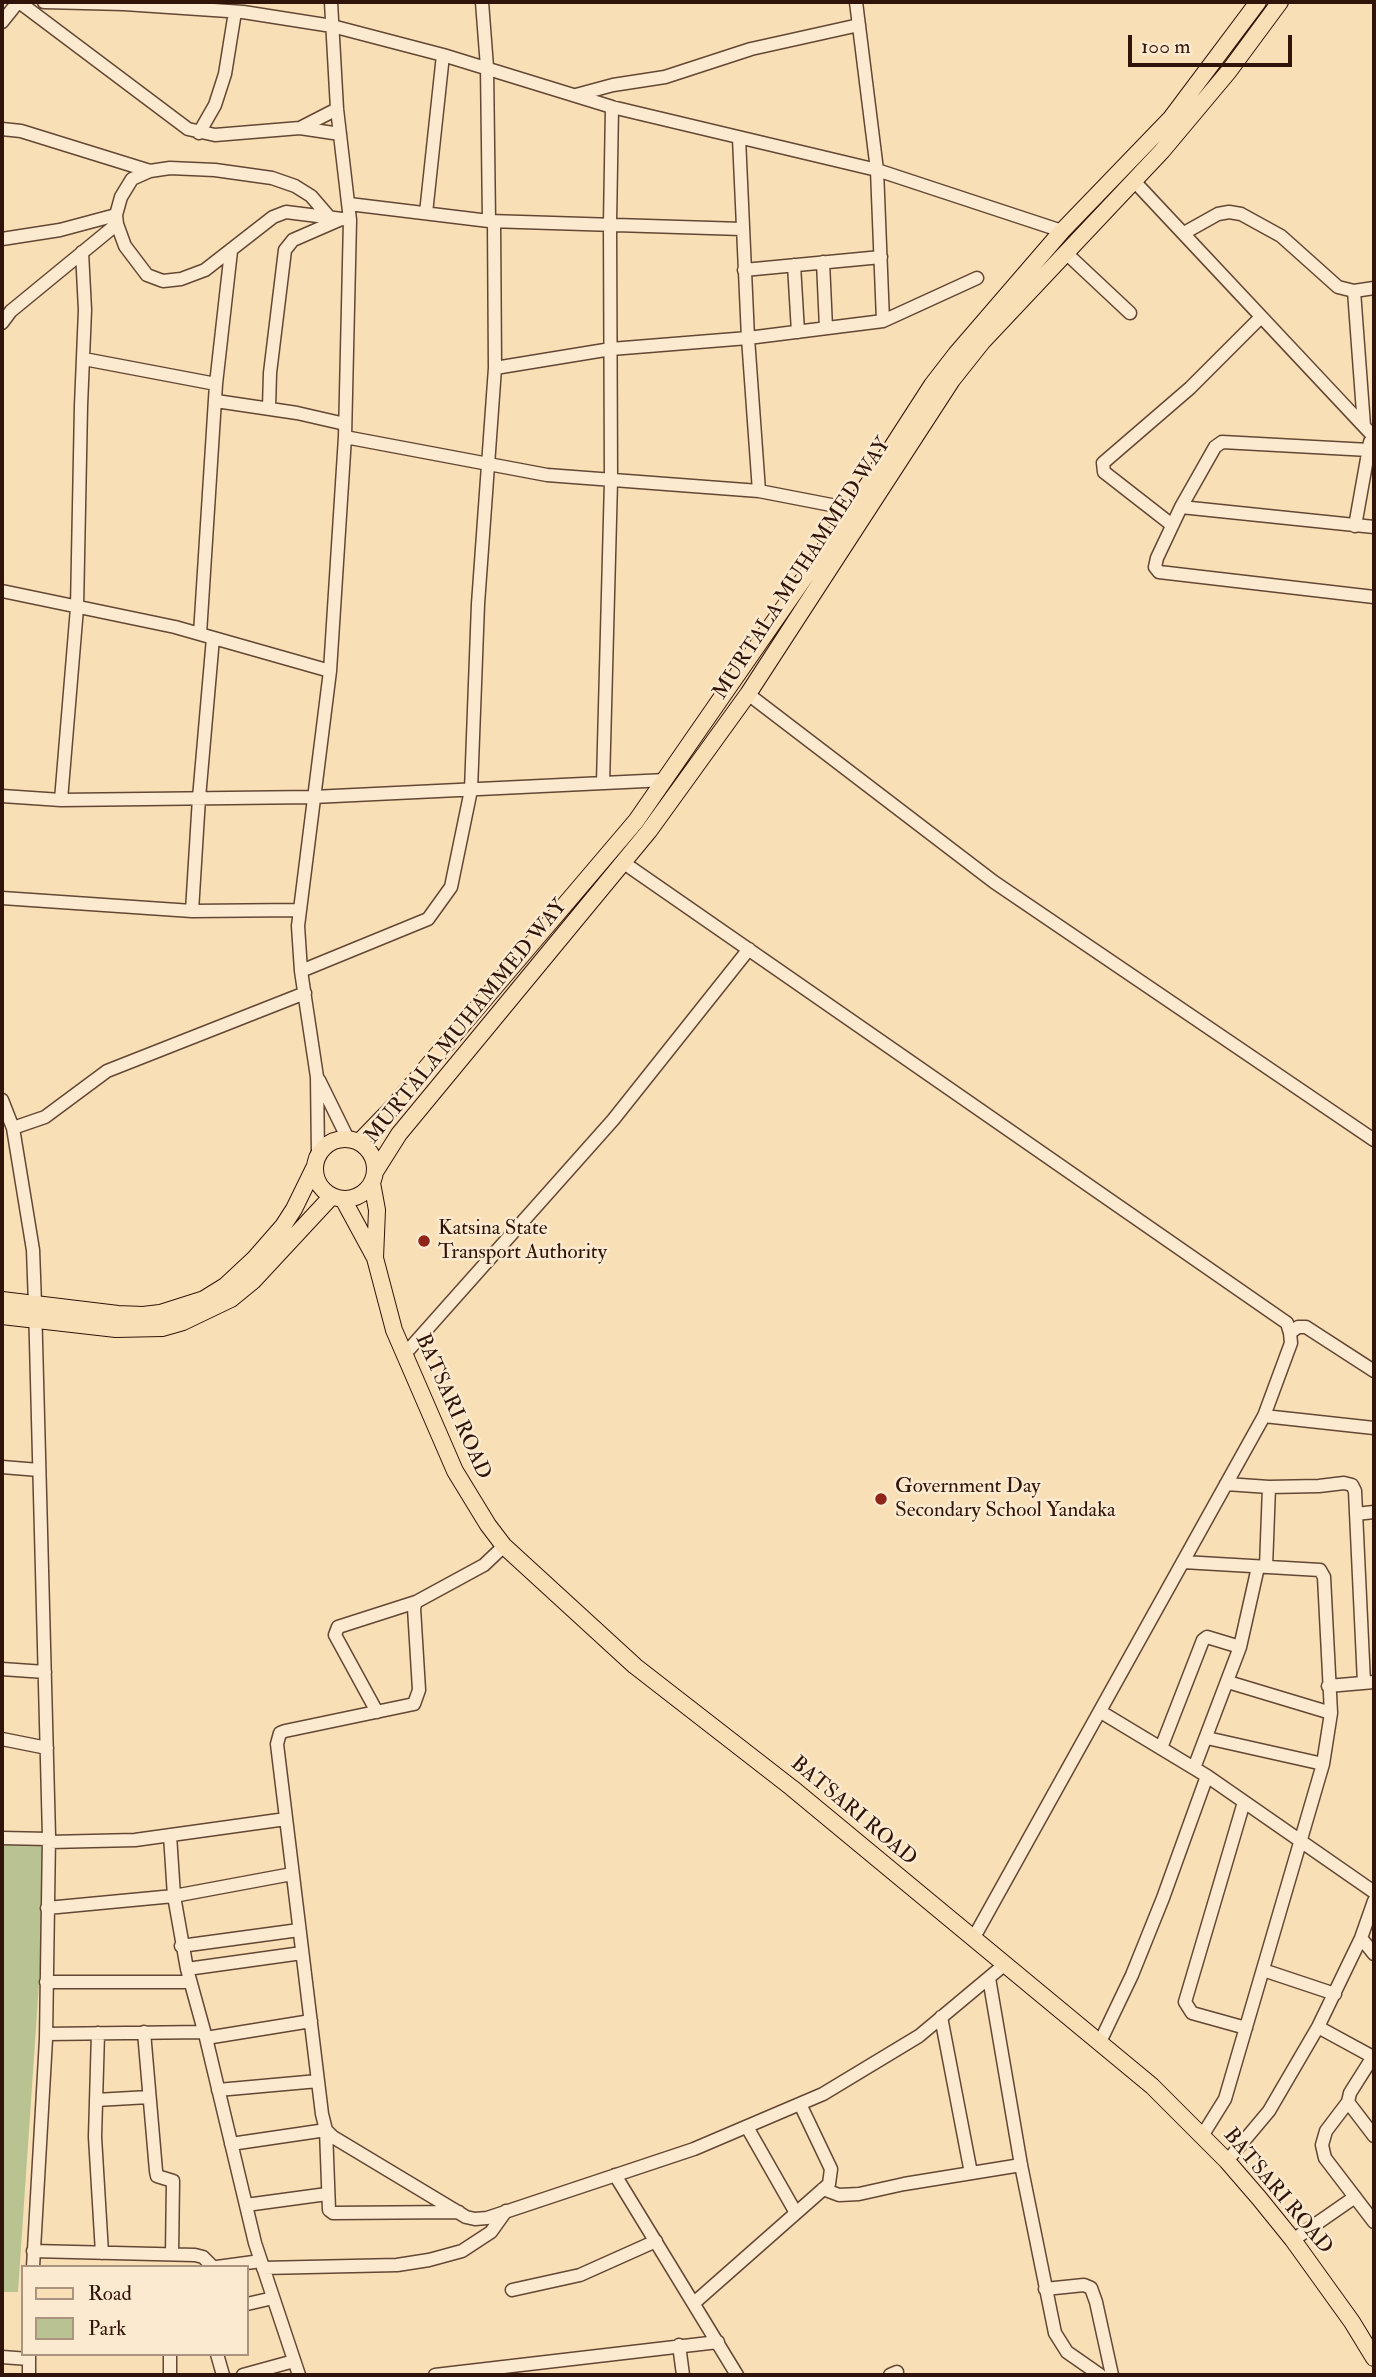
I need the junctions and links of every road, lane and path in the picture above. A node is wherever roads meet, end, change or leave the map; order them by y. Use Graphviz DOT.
graph roads {
  1 [pos="18,2"];
  2 [pos="44,2"];
  3 [pos="331,2"];
  4 [pos="482,2"];
  5 [pos="856,2"];
  6 [pos="1258,2"];
  7 [pos="1280,2"];
  8 [pos="241,8"];
  9 [pos="2,22"];
  10 [pos="859,25"];
  11 [pos="332,26"];
  12 [pos="443,55"];
  13 [pos="487,67"];
  14 [pos="576,95"];
  15 [pos="612,107"];
  16 [pos="337,109"];
  17 [pos="300,128"];
  18 [pos="2,129"];
  19 [pos="199,133"];
  20 [pos="340,134"];
  21 [pos="739,138"];
  22 [pos="877,170"];
  23 [pos="150,171"];
  24 [pos="1134,181"];
  25 [pos="349,205"];
  26 [pos="426,213"];
  27 [pos="339,219"];
  28 [pos="116,220"];
  29 [pos="491,221"];
  30 [pos="610,223"];
  31 [pos="743,229"];
  32 [pos="1062,231"];
  33 [pos="1184,233"];
  34 [pos="2,239"];
  35 [pos="231,251"];
  36 [pos="82,252"];
  37 [pos="1066,253"];
  38 [pos="881,257"];
  39 [pos="822,262"];
  40 [pos="794,265"];
  41 [pos="744,270"];
  42 [pos="978,278"];
  43 [pos="1374,288"];
  44 [pos="1354,291"];
  45 [pos="6,312"];
  46 [pos="1130,313"];
  47 [pos="1261,317"];
  48 [pos="883,321"];
  49 [pos="2,323"];
  50 [pos="826,328"];
  51 [pos="798,332"];
  52 [pos="748,338"];
  53 [pos="611,349"];
  54 [pos="84,359"];
  55 [pos="495,368"];
  56 [pos="216,384"];
  57 [pos="216,401"];
  58 [pos="269,408"];
  59 [pos="345,430"];
  60 [pos="1370,433"];
  61 [pos="1368,450"];
  62 [pos="489,465"];
  63 [pos="611,481"];
  64 [pos="759,491"];
  65 [pos="1181,507"];
  66 [pos="852,509"];
  67 [pos="1172,525"];
  68 [pos="1355,526"];
  69 [pos="1374,527"];
  70 [pos="2,591"];
  71 [pos="1374,597"];
  72 [pos="77,608"];
  73 [pos="207,636"];
  74 [pos="330,671"];
  75 [pos="747,694"];
  76 [pos="666,780"];
  77 [pos="603,783"];
  78 [pos="471,790"];
  79 [pos="2,796"];
  80 [pos="199,797"];
  81 [pos="313,797"];
  82 [pos="61,800"];
  83 [pos="624,863"];
  84 [pos="2,898"];
  85 [pos="299,910"];
  86 [pos="192,911"];
  87 [pos="748,949"];
  88 [pos="301,971"];
  89 [pos="305,993"];
  90 [pos="317,1077"];
  91 [pos="2,1100"];
  92 [pos="8,1123"];
  93 [pos="354,1140"];
  94 [pos="1374,1140"];
  95 [pos="317,1161"];
  96 [pos="374,1177"];
  97 [pos="337,1198"];
  98 [pos="375,1258"];
  99 [pos="2,1300"];
  100 [pos="35,1312"];
  101 [pos="2,1316"];
  102 [pos="1290,1333"];
  103 [pos="404,1355"];
  104 [pos="1374,1371"];
  105 [pos="1264,1416"];
  106 [pos="1374,1428"];
  107 [pos="2,1467"];
  108 [pos="39,1470"];
  109 [pos="1226,1484"];
  110 [pos="1269,1487"];
  111 [pos="1374,1512"];
  112 [pos="1356,1514"];
  113 [pos="504,1546"];
  114 [pos="1183,1562"];
  115 [pos="1262,1567"];
  116 [pos="416,1602"];
  117 [pos="1240,1647"];
  118 [pos="2,1669"];
  119 [pos="45,1672"];
  120 [pos="1228,1682"];
  121 [pos="1369,1683"];
  122 [pos="1328,1686"];
  123 [pos="377,1712"];
  124 [pos="1101,1712"];
  125 [pos="1331,1713"];
  126 [pos="1207,1738"];
  127 [pos="2,1739"];
  128 [pos="47,1748"];
  129 [pos="1161,1748"];
  130 [pos="1323,1764"];
  131 [pos="1194,1768"];
  132 [pos="1207,1776"];
  133 [pos="1244,1802"];
  134 [pos="286,1819"];
  135 [pos="170,1835"];
  136 [pos="2,1838"];
  137 [pos="49,1841"];
  138 [pos="1300,1841"];
  139 [pos="292,1874"];
  140 [pos="1374,1892"];
  141 [pos="174,1896"];
  142 [pos="1374,1901"];
  143 [pos="47,1908"];
  144 [pos="299,1930"];
  145 [pos="1361,1938"];
  146 [pos="973,1939"];
  147 [pos="181,1946"];
  148 [pos="302,1953"];
  149 [pos="1374,1954"];
  150 [pos="1004,1965"];
  151 [pos="1263,1970"];
  152 [pos="188,1975"];
  153 [pos="989,1978"];
  154 [pos="46,1982"];
  155 [pos="1335,1994"];
  156 [pos="942,2017"];
  157 [pos="311,2021"];
  158 [pos="1318,2027"];
  159 [pos="1246,2028"];
  160 [pos="144,2032"];
  161 [pos="98,2033"];
  162 [pos="46,2034"];
  163 [pos="205,2035"];
  164 [pos="1100,2042"];
  165 [pos="1374,2056"];
  166 [pos="318,2081"];
  167 [pos="218,2090"];
  168 [pos="149,2097"];
  169 [pos="96,2100"];
  170 [pos="1348,2102"];
  171 [pos="800,2104"];
  172 [pos="747,2127"];
  173 [pos="327,2130"];
  174 [pos="1202,2136"];
  175 [pos="1374,2136"];
  176 [pos="231,2144"];
  177 [pos="1227,2161"];
  178 [pos="1021,2165"];
  179 [pos="971,2174"];
  180 [pos="615,2175"];
  181 [pos="823,2189"];
  182 [pos="327,2194"];
  183 [pos="1355,2197"];
  184 [pos="246,2206"];
  185 [pos="506,2211"];
  186 [pos="459,2213"];
  187 [pos="796,2213"];
  188 [pos="1374,2222"];
  189 [pos="656,2241"];
  190 [pos="1293,2241"];
  191 [pos="33,2251"];
  192 [pos="102,2253"];
  193 [pos="172,2254"];
  194 [pos="33,2265"];
  195 [pos="213,2265"];
  196 [pos="262,2265"];
  197 [pos="248,2266"];
  198 [pos="512,2290"];
  199 [pos="1045,2290"];
  200 [pos="273,2298"];
  201 [pos="694,2303"];
  202 [pos="248,2304"];
  203 [pos="718,2342"];
  204 [pos="679,2346"];
  205 [pos="170,2356"];
  206 [pos="218,2356"];
  207 [pos="2,2357"];
  208 [pos="29,2357"];
  209 [pos="1374,2358"];
  210 [pos="294,2361"];
  211 [pos="29,2375"];
  212 [pos="170,2375"];
  213 [pos="223,2375"];
  214 [pos="243,2375"];
  215 [pos="299,2375"];
  216 [pos="435,2375"];
  217 [pos="683,2375"];
  218 [pos="737,2375"];
  219 [pos="1100,2375"];
  220 [pos="1112,2375"];
  1 -- 9 [label="street"];
  1 -- 19 [label="street"];
  2 -- 8 [label="street"];
  3 -- 11 [label="street"];
  4 -- 13 [label="street"];
  5 -- 10 [label="street"];
  6 -- 32 [label="main road, MURTALA MUHAMMED WAY"];
  7 -- 24 [label="main road, MURTALA MUHAMMED WAY"];
  8 -- 11 [label="street"];
  8 -- 19 [label="street"];
  10 -- 14 [label="street"];
  10 -- 22 [label="street"];
  11 -- 12 [label="street"];
  11 -- 16 [label="street"];
  12 -- 13 [label="street"];
  12 -- 26 [label="street"];
  13 -- 14 [label="street"];
  13 -- 29 [label="street"];
  14 -- 15 [label="street"];
  15 -- 21 [label="street"];
  15 -- 30 [label="street"];
  16 -- 17 [label="street"];
  16 -- 20 [label="street"];
  17 -- 19 [label="street"];
  17 -- 20 [label="street"];
  18 -- 23 [label="street"];
  20 -- 25 [label="street"];
  21 -- 22 [label="street"];
  21 -- 31 [label="street"];
  22 -- 32 [label="street"];
  22 -- 38 [label="street"];
  23 -- 27 [label="street"];
  23 -- 28 [label="street"];
  24 -- 33 [label="street"];
  24 -- 37 [label="main road, MURTALA MUHAMMED WAY"];
  25 -- 26 [label="street"];
  25 -- 27 [label="street"];
  26 -- 29 [label="street"];
  27 -- 35 [label="street"];
  27 -- 58 [label="street"];
  27 -- 59 [label="street"];
  28 -- 34 [label="street"];
  28 -- 35 [label="street"];
  28 -- 36 [label="street"];
  29 -- 30 [label="street"];
  29 -- 55 [label="street"];
  30 -- 31 [label="street"];
  30 -- 53 [label="street"];
  31 -- 41 [label="street"];
  32 -- 66 [label="main road, MURTALA MUHAMMED WAY"];
  33 -- 44 [label="street"];
  33 -- 47 [label="street"];
  35 -- 56 [label="street"];
  36 -- 45 [label="street"];
  36 -- 54 [label="street"];
  37 -- 46 [label="street"];
  37 -- 75 [label="main road, MURTALA MUHAMMED WAY"];
  38 -- 39 [label="street"];
  38 -- 48 [label="street"];
  39 -- 40 [label="street"];
  39 -- 50 [label="street"];
  40 -- 41 [label="street"];
  40 -- 51 [label="street"];
  41 -- 52 [label="street"];
  42 -- 48 [label="street"];
  43 -- 44 [label="street"];
  44 -- 60 [label="street"];
  45 -- 49 [label="street"];
  47 -- 60 [label="street"];
  47 -- 67 [label="street"];
  48 -- 50 [label="street"];
  50 -- 51 [label="street"];
  51 -- 52 [label="street"];
  52 -- 53 [label="street"];
  52 -- 64 [label="street"];
  53 -- 55 [label="street"];
  53 -- 63 [label="street"];
  54 -- 56 [label="street"];
  54 -- 72 [label="street"];
  55 -- 62 [label="street"];
  56 -- 57 [label="street"];
  57 -- 58 [label="street"];
  57 -- 73 [label="street"];
  58 -- 59 [label="street"];
  59 -- 62 [label="street"];
  59 -- 74 [label="street"];
  60 -- 61 [label="street"];
  61 -- 65 [label="street"];
  61 -- 68 [label="street"];
  62 -- 63 [label="street"];
  62 -- 78 [label="street"];
  63 -- 64 [label="street"];
  63 -- 77 [label="street"];
  64 -- 66 [label="street"];
  65 -- 67 [label="street"];
  65 -- 68 [label="street"];
  66 -- 76 [label="main road, MURTALA MUHAMMED WAY"];
  67 -- 71 [label="street"];
  68 -- 69 [label="street"];
  70 -- 72 [label="street"];
  72 -- 73 [label="street"];
  72 -- 82 [label="street"];
  73 -- 74 [label="street"];
  73 -- 80 [label="street"];
  74 -- 81 [label="street"];
  75 -- 83 [label="main road, MURTALA MUHAMMED WAY"];
  75 -- 94 [label="street"];
  76 -- 77 [label="street"];
  76 -- 93 [label="main road, MURTALA MUHAMMED WAY"];
  77 -- 78 [label="street"];
  78 -- 81 [label="street"];
  78 -- 88 [label="street"];
  79 -- 82 [label="street"];
  80 -- 81 [label="street"];
  80 -- 82 [label="street"];
  80 -- 86 [label="street"];
  81 -- 85 [label="street"];
  83 -- 87 [label="street"];
  83 -- 96 [label="main road, MURTALA MUHAMMED WAY"];
  84 -- 86 [label="street"];
  85 -- 86 [label="street"];
  85 -- 88 [label="street"];
  87 -- 102 [label="street"];
  87 -- 103 [label="street"];
  88 -- 89 [label="street"];
  89 -- 90 [label="street"];
  89 -- 92 [label="street"];
  90 -- 93 [label="street"];
  90 -- 95 [label="street"];
  91 -- 92 [label="street"];
  92 -- 100 [label="street"];
  93 -- 95 [label="main road"];
  93 -- 96 [label="main road"];
  95 -- 97 [label="main road"];
  95 -- 100 [label="main road"];
  96 -- 97 [label="main road"];
  96 -- 98 [label="main road"];
  97 -- 98 [label="main road"];
  97 -- 100 [label="main road"];
  98 -- 103 [label="main road, BATSARI ROAD"];
  99 -- 100 [label="main road"];
  100 -- 101 [label="main road"];
  100 -- 108 [label="street"];
  102 -- 104 [label="street"];
  102 -- 105 [label="street"];
  103 -- 113 [label="main road, BATSARI ROAD"];
  105 -- 106 [label="street"];
  105 -- 109 [label="street"];
  107 -- 108 [label="street"];
  108 -- 119 [label="street"];
  109 -- 110 [label="street"];
  109 -- 114 [label="street"];
  110 -- 112 [label="street"];
  110 -- 115 [label="street"];
  111 -- 112 [label="street"];
  112 -- 121 [label="street"];
  113 -- 116 [label="street"];
  113 -- 146 [label="main road, BATSARI ROAD"];
  114 -- 115 [label="street"];
  114 -- 124 [label="street"];
  115 -- 117 [label="street"];
  115 -- 122 [label="street"];
  116 -- 123 [label="street"];
  116 -- 123 [label="street"];
  117 -- 120 [label="street"];
  117 -- 129 [label="street"];
  118 -- 119 [label="street"];
  119 -- 128 [label="street"];
  120 -- 125 [label="street"];
  120 -- 126 [label="street"];
  121 -- 122 [label="street"];
  122 -- 125 [label="street"];
  123 -- 134 [label="street"];
  124 -- 129 [label="street"];
  124 -- 146 [label="street"];
  125 -- 130 [label="street"];
  126 -- 130 [label="street"];
  126 -- 131 [label="street"];
  127 -- 128 [label="street"];
  128 -- 137 [label="street"];
  129 -- 131 [label="street"];
  130 -- 138 [label="street"];
  131 -- 132 [label="street"];
  132 -- 133 [label="street"];
  132 -- 164 [label="street"];
  133 -- 138 [label="street"];
  133 -- 159 [label="street"];
  134 -- 135 [label="street"];
  134 -- 139 [label="street"];
  135 -- 137 [label="street"];
  135 -- 141 [label="street"];
  136 -- 137 [label="street"];
  137 -- 143 [label="street"];
  138 -- 140 [label="street"];
  138 -- 151 [label="street"];
  139 -- 141 [label="street"];
  139 -- 144 [label="street"];
  141 -- 143 [label="street"];
  141 -- 147 [label="street"];
  142 -- 145 [label="street"];
  143 -- 154 [label="street"];
  144 -- 147 [label="street"];
  144 -- 148 [label="street"];
  145 -- 149 [label="street"];
  145 -- 155 [label="street"];
  146 -- 150 [label="main road, BATSARI ROAD"];
  147 -- 152 [label="street"];
  148 -- 152 [label="street"];
  148 -- 157 [label="street"];
  150 -- 153 [label="street"];
  150 -- 164 [label="main road, BATSARI ROAD"];
  151 -- 155 [label="street"];
  151 -- 159 [label="street"];
  152 -- 154 [label="street"];
  152 -- 163 [label="street"];
  153 -- 156 [label="street"];
  153 -- 178 [label="street"];
  154 -- 162 [label="street"];
  155 -- 158 [label="street"];
  156 -- 171 [label="street"];
  156 -- 179 [label="street"];
  157 -- 163 [label="street"];
  157 -- 166 [label="street"];
  158 -- 165 [label="street"];
  158 -- 177 [label="street"];
  159 -- 174 [label="street"];
  160 -- 161 [label="street"];
  160 -- 163 [label="street"];
  160 -- 168 [label="street"];
  161 -- 162 [label="street"];
  161 -- 169 [label="street"];
  162 -- 191 [label="street"];
  163 -- 167 [label="street"];
  164 -- 174 [label="main road, BATSARI ROAD"];
  165 -- 170 [label="street"];
  166 -- 167 [label="street"];
  166 -- 173 [label="street"];
  167 -- 176 [label="street"];
  168 -- 169 [label="street"];
  168 -- 193 [label="street"];
  169 -- 192 [label="street"];
  170 -- 175 [label="street"];
  170 -- 183 [label="street"];
  171 -- 172 [label="street"];
  171 -- 181 [label="street"];
  172 -- 180 [label="street"];
  172 -- 187 [label="street"];
  173 -- 176 [label="street"];
  173 -- 182 [label="street"];
  173 -- 186 [label="street"];
  174 -- 177 [label="main road, BATSARI ROAD"];
  176 -- 184 [label="street"];
  177 -- 190 [label="main road, BATSARI ROAD"];
  178 -- 179 [label="street"];
  178 -- 199 [label="street"];
  179 -- 181 [label="street"];
  180 -- 185 [label="street"];
  180 -- 189 [label="street"];
  181 -- 187 [label="street"];
  182 -- 184 [label="street"];
  182 -- 186 [label="street"];
  183 -- 188 [label="street"];
  183 -- 190 [label="street"];
  184 -- 196 [label="street"];
  185 -- 186 [label="street"];
  185 -- 196 [label="street"];
  187 -- 201 [label="street"];
  189 -- 198 [label="street"];
  189 -- 201 [label="street"];
  190 -- 209 [label="main road, BATSARI ROAD"];
  191 -- 192 [label="street"];
  191 -- 194 [label="street"];
  192 -- 193 [label="street"];
  193 -- 195 [label="street"];
  196 -- 197 [label="street"];
  196 -- 200 [label="street"];
  199 -- 219 [label="street"];
  199 -- 220 [label="street"];
  200 -- 202 [label="street"];
  200 -- 210 [label="street"];
  201 -- 203 [label="street"];
  203 -- 204 [label="street"];
  203 -- 218 [label="street"];
  204 -- 216 [label="street"];
  204 -- 217 [label="street"];
  205 -- 212 [label="street"];
  206 -- 213 [label="street"];
  207 -- 208 [label="street"];
  208 -- 211 [label="street"];
  210 -- 214 [label="street"];
  210 -- 215 [label="street"];
}
